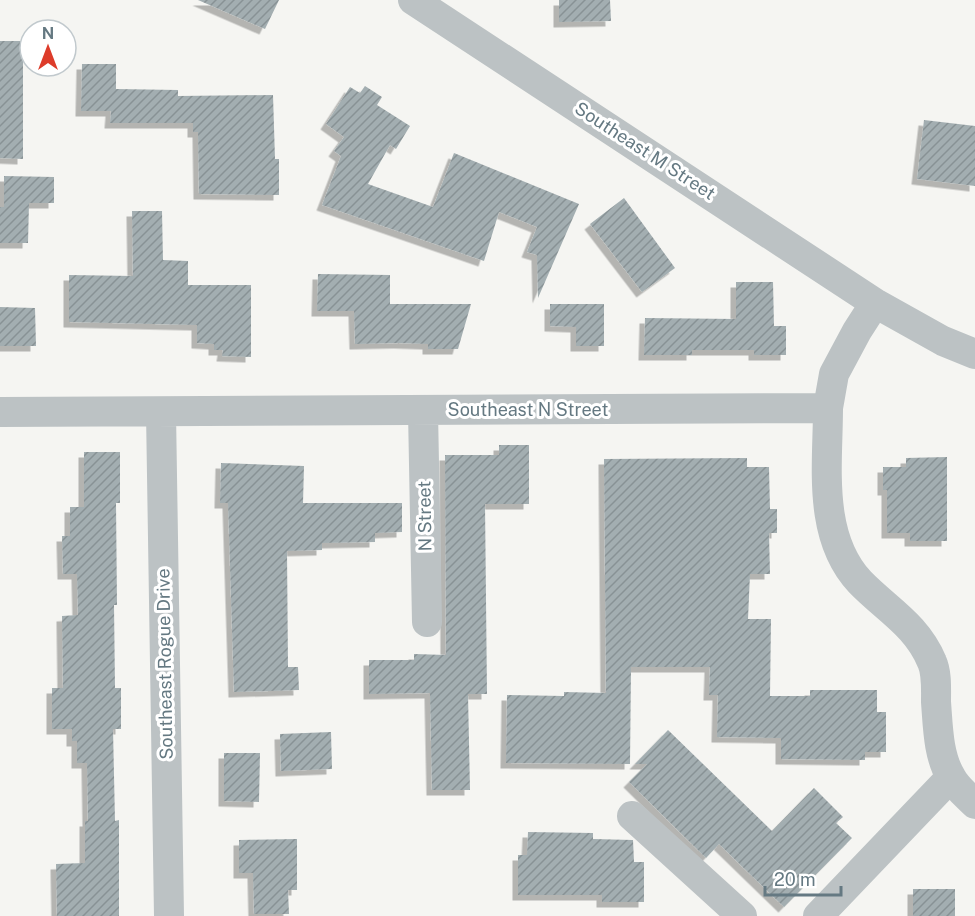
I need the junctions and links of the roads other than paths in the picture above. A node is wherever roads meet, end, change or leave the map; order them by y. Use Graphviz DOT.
graph roads {
  1 [pos="413,0"];
  2 [pos="875,303"];
  3 [pos="975,354"];
  4 [pos="828,408"];
  5 [pos="423,411"];
  6 [pos="0,412"];
  7 [pos="161,412"];
  8 [pos="427,622"];
  9 [pos="951,777"];
  10 [pos="975,804"];
  11 [pos="632,816"];
  12 [pos="169,916"];
  13 [pos="742,916"];
  14 [pos="818,916"];
  1 -- 2 [label="street, Southeast M Street"];
  2 -- 3 [label="street"];
  2 -- 4 [label="street"];
  4 -- 5 [label="street, Southeast N Street"];
  4 -- 9 [label="street"];
  5 -- 7 [label="street, Southeast N Street"];
  5 -- 8 [label="street, N Street"];
  6 -- 7 [label="street, Southeast N Street"];
  7 -- 12 [label="street, Southeast Rogue Drive"];
  9 -- 10 [label="street"];
  9 -- 14 [label="street"];
  11 -- 13 [label="street"];
}
